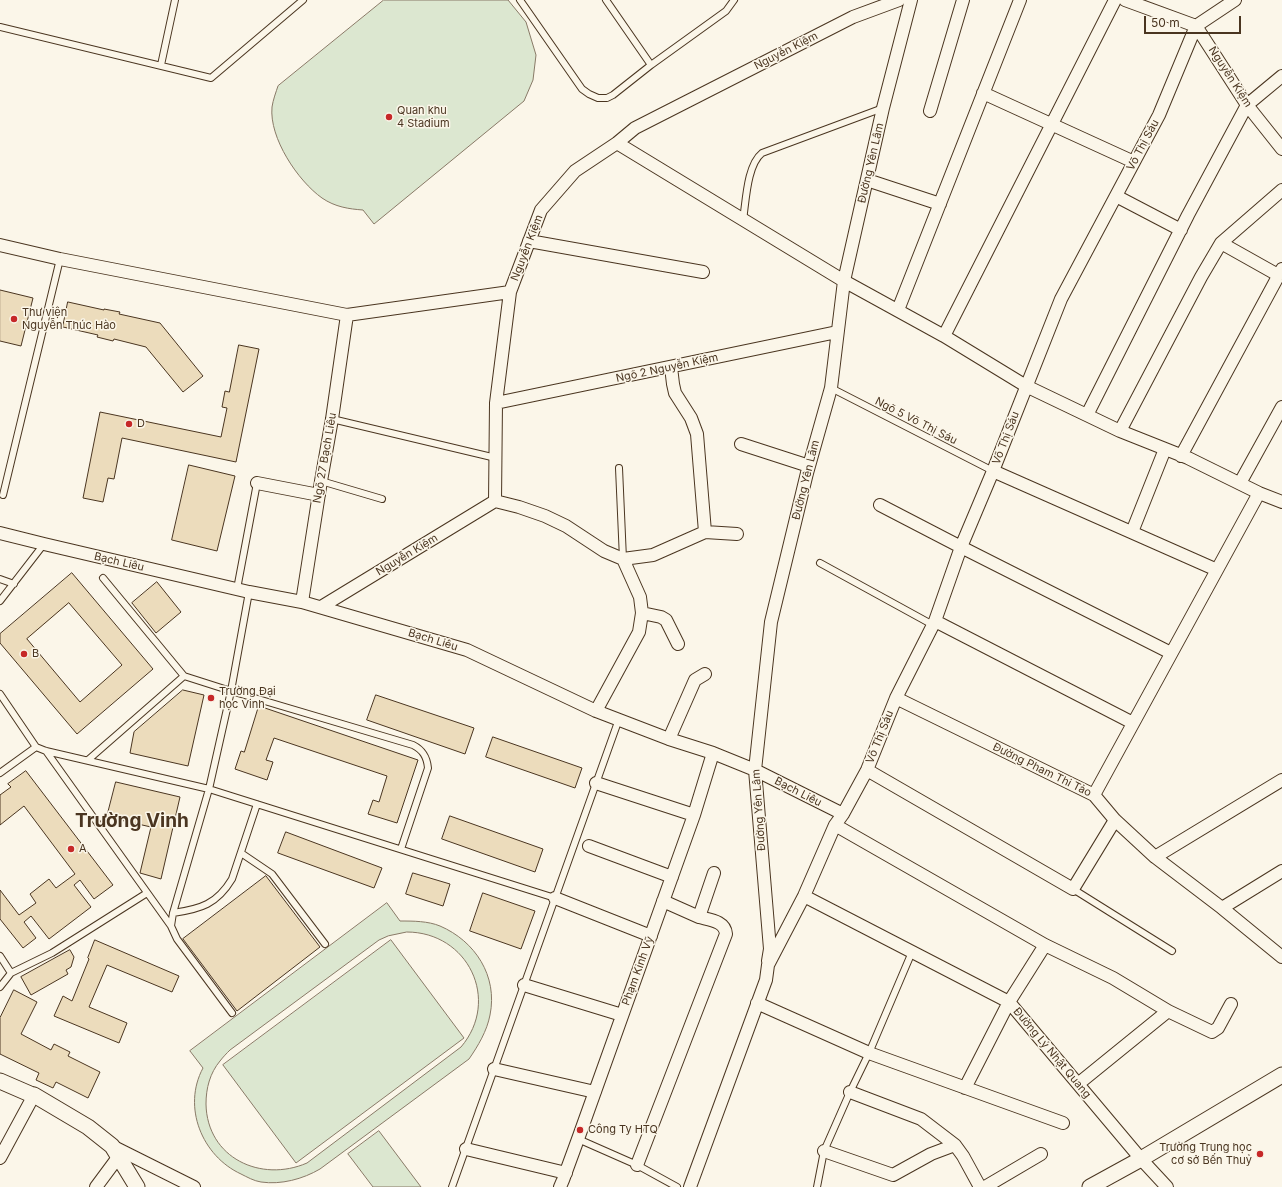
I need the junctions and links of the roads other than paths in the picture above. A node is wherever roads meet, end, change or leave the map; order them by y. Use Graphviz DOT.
graph roads {
  1 [pos="175,0"];
  2 [pos="302,0"];
  3 [pos="520,0"];
  4 [pos="606,0"];
  5 [pos="734,0"];
  6 [pos="899,0"];
  7 [pos="910,0"];
  8 [pos="963,0"];
  9 [pos="1020,0"];
  10 [pos="1115,0"];
  11 [pos="1125,0"];
  12 [pos="1235,0"];
  13 [pos="1196,26"];
  14 [pos="0,27"];
  15 [pos="651,65"];
  16 [pos="161,66"];
  17 [pos="1282,76"];
  18 [pos="983,93"];
  19 [pos="1246,105"];
  20 [pos="883,108"];
  21 [pos="930,111"];
  22 [pos="1052,124"];
  23 [pos="617,144"];
  24 [pos="1282,149"];
  25 [pos="1134,162"];
  26 [pos="867,180"];
  27 [pos="1282,190"];
  28 [pos="1116,196"];
  29 [pos="940,204"];
  30 [pos="742,220"];
  31 [pos="1180,230"];
  32 [pos="529,241"];
  33 [pos="1221,243"];
  34 [pos="0,245"];
  35 [pos="60,259"];
  36 [pos="703,272"];
  37 [pos="1280,272"];
  38 [pos="844,282"];
  39 [pos="510,292"];
  40 [pos="898,310"];
  41 [pos="347,315"];
  42 [pos="837,332"];
  43 [pos="944,336"];
  44 [pos="671,367"];
  45 [pos="1026,386"];
  46 [pos="830,388"];
  47 [pos="496,403"];
  48 [pos="1282,407"];
  49 [pos="1087,415"];
  50 [pos="332,419"];
  51 [pos="1120,431"];
  52 [pos="741,444"];
  53 [pos="1165,449"];
  54 [pos="1181,456"];
  55 [pos="496,458"];
  56 [pos="809,466"];
  57 [pos="619,468"];
  58 [pos="993,471"];
  59 [pos="321,481"];
  60 [pos="257,483"];
  61 [pos="1240,484"];
  62 [pos="1259,493"];
  63 [pos="3,495"];
  64 [pos="319,495"];
  65 [pos="382,499"];
  66 [pos="496,501"];
  67 [pos="1282,502"];
  68 [pos="880,505"];
  69 [pos="705,532"];
  70 [pos="1132,532"];
  71 [pos="0,533"];
  72 [pos="737,534"];
  73 [pos="44,544"];
  74 [pos="961,547"];
  75 [pos="623,558"];
  76 [pos="820,563"];
  77 [pos="1217,570"];
  78 [pos="103,578"];
  79 [pos="0,579"];
  80 [pos="14,584"];
  81 [pos="237,589"];
  82 [pos="249,592"];
  83 [pos="0,602"];
  84 [pos="302,602"];
  85 [pos="321,607"];
  86 [pos="642,613"];
  87 [pos="934,623"];
  88 [pos="678,644"];
  89 [pos="1171,653"];
  90 [pos="705,674"];
  91 [pos="184,676"];
  92 [pos="231,691"];
  93 [pos="0,694"];
  94 [pos="896,698"];
  95 [pos="596,711"];
  96 [pos="619,719"];
  97 [pos="1133,723"];
  98 [pos="669,739"];
  99 [pos="36,747"];
  100 [pos="46,751"];
  101 [pos="713,753"];
  102 [pos="88,760"];
  103 [pos="755,770"];
  104 [pos="867,770"];
  105 [pos="0,773"];
  106 [pos="1282,780"];
  107 [pos="596,783"];
  108 [pos="209,789"];
  109 [pos="1094,795"];
  110 [pos="257,804"];
  111 [pos="843,814"];
  112 [pos="694,815"];
  113 [pos="1115,820"];
  114 [pos="836,825"];
  115 [pos="589,846"];
  116 [pos="401,849"];
  117 [pos="241,853"];
  118 [pos="1155,857"];
  119 [pos="1282,871"];
  120 [pos="714,873"];
  121 [pos="672,877"];
  122 [pos="1073,889"];
  123 [pos="147,893"];
  124 [pos="804,896"];
  125 [pos="555,898"];
  126 [pos="663,901"];
  127 [pos="1222,908"];
  128 [pos="173,913"];
  129 [pos="699,917"];
  130 [pos="171,926"];
  131 [pos="650,936"];
  132 [pos="325,944"];
  133 [pos="1044,945"];
  134 [pos="1172,950"];
  135 [pos="912,952"];
  136 [pos="0,956"];
  137 [pos="1282,957"];
  138 [pos="768,965"];
  139 [pos="12,973"];
  140 [pos="524,985"];
  141 [pos="0,987"];
  142 [pos="1009,1002"];
  143 [pos="757,1003"];
  144 [pos="1231,1004"];
  145 [pos="1168,1011"];
  146 [pos="232,1013"];
  147 [pos="622,1015"];
  148 [pos="869,1053"];
  149 [pos="494,1068"];
  150 [pos="1282,1076"];
  151 [pos="0,1081"];
  152 [pos="1078,1084"];
  153 [pos="965,1088"];
  154 [pos="595,1092"];
  155 [pos="850,1092"];
  156 [pos="34,1095"];
  157 [pos="1063,1123"];
  158 [pos="578,1139"];
  159 [pos="955,1145"];
  160 [pos="466,1149"];
  161 [pos="115,1151"];
  162 [pos="824,1151"];
  163 [pos="1040,1154"];
  164 [pos="0,1158"];
  165 [pos="1141,1159"];
  166 [pos="637,1165"];
  167 [pos="566,1173"];
  168 [pos="96,1187"];
  169 [pos="137,1187"];
  170 [pos="194,1187"];
  171 [pos="452,1187"];
  172 [pos="560,1187"];
  173 [pos="677,1187"];
  174 [pos="690,1187"];
  175 [pos="817,1187"];
  176 [pos="980,1187"];
  177 [pos="985,1187"];
  178 [pos="1090,1187"];
  179 [pos="1167,1187"];
  1 -- 16 [label="lane"];
  2 -- 16 [label="lane"];
  3 -- 15 [label="lane"];
  4 -- 15 [label="lane"];
  5 -- 15 [label="lane"];
  6 -- 23 [label="street, Nguyễn Kiệm"];
  7 -- 20 [label="street, Đường Yên Lâm"];
  8 -- 21 [label="street"];
  9 -- 18 [label="street"];
  10 -- 22 [label="street"];
  11 -- 13 [label="street"];
  12 -- 13 [label="street"];
  13 -- 19 [label="street, Nguyễn Kiệm"];
  13 -- 25 [label="street, Võ Thị Sáu"];
  14 -- 16 [label="lane"];
  17 -- 19 [label="street"];
  18 -- 22 [label="street"];
  18 -- 29 [label="street"];
  19 -- 24 [label="street, Nguyễn Kiệm"];
  19 -- 31 [label="street"];
  20 -- 26 [label="street, Đường Yên Lâm"];
  20 -- 30 [label="lane"];
  22 -- 25 [label="street"];
  22 -- 43 [label="street"];
  23 -- 30 [label="street"];
  23 -- 32 [label="street, Nguyễn Kiệm"];
  25 -- 28 [label="street, Võ Thị Sáu"];
  26 -- 29 [label="street"];
  26 -- 38 [label="street, Đường Yên Lâm"];
  27 -- 33 [label="street"];
  28 -- 31 [label="street"];
  28 -- 45 [label="street, Võ Thị Sáu"];
  29 -- 40 [label="street"];
  30 -- 38 [label="street"];
  31 -- 49 [label="street"];
  32 -- 36 [label="street"];
  32 -- 39 [label="street, Nguyễn Kiệm"];
  33 -- 37 [label="street"];
  33 -- 51 [label="street"];
  34 -- 35 [label="street"];
  35 -- 41 [label="street"];
  35 -- 63 [label="lane"];
  37 -- 54 [label="street"];
  38 -- 40 [label="street"];
  38 -- 42 [label="street, Đường Yên Lâm"];
  39 -- 41 [label="street"];
  39 -- 47 [label="street, Nguyễn Kiệm"];
  40 -- 43 [label="street"];
  41 -- 50 [label="street, Ngõ 27 Bạch Liêu"];
  42 -- 44 [label="street, Ngõ 2 Nguyễn Kiệm"];
  42 -- 46 [label="street, Đường Yên Lâm"];
  43 -- 45 [label="street"];
  44 -- 47 [label="street, Ngõ 2 Nguyễn Kiệm"];
  44 -- 69 [label="street"];
  45 -- 49 [label="street"];
  45 -- 58 [label="street, Võ Thị Sáu"];
  46 -- 56 [label="street, Đường Yên Lâm"];
  46 -- 58 [label="lane, Ngõ 5 Võ Thị Sáu"];
  47 -- 55 [label="street, Nguyễn Kiệm"];
  48 -- 61 [label="street"];
  49 -- 51 [label="street"];
  50 -- 55 [label="lane"];
  50 -- 59 [label="street, Ngõ 27 Bạch Liêu"];
  51 -- 53 [label="street"];
  52 -- 56 [label="street"];
  53 -- 54 [label="street"];
  53 -- 70 [label="street"];
  54 -- 61 [label="street"];
  55 -- 66 [label="street, Nguyễn Kiệm"];
  56 -- 103 [label="street, Đường Yên Lâm"];
  57 -- 75 [label="lane"];
  58 -- 70 [label="street"];
  58 -- 74 [label="street, Võ Thị Sáu"];
  59 -- 64 [label="street, Ngõ 27 Bạch Liêu"];
  59 -- 65 [label="lane"];
  60 -- 64 [label="street"];
  60 -- 81 [label="lane"];
  61 -- 62 [label="street"];
  62 -- 67 [label="street"];
  62 -- 77 [label="street"];
  64 -- 84 [label="street, Ngõ 27 Bạch Liêu"];
  66 -- 75 [label="street"];
  66 -- 85 [label="street, Nguyễn Kiệm"];
  68 -- 74 [label="street"];
  69 -- 72 [label="street"];
  69 -- 75 [label="street"];
  70 -- 77 [label="street"];
  71 -- 73 [label="street, Bạch Liêu"];
  73 -- 80 [label="lane"];
  73 -- 81 [label="street, Bạch Liêu"];
  74 -- 87 [label="street, Võ Thị Sáu"];
  74 -- 89 [label="street"];
  75 -- 86 [label="street"];
  76 -- 87 [label="lane"];
  77 -- 89 [label="street"];
  78 -- 91 [label="lane"];
  79 -- 80 [label="lane"];
  80 -- 83 [label="lane"];
  81 -- 82 [label="street, Bạch Liêu"];
  82 -- 84 [label="street, Bạch Liêu"];
  82 -- 92 [label="lane"];
  84 -- 85 [label="street, Bạch Liêu"];
  85 -- 95 [label="street, Bạch Liêu"];
  86 -- 88 [label="street"];
  86 -- 95 [label="street"];
  87 -- 94 [label="street, Võ Thị Sáu"];
  87 -- 97 [label="street"];
  89 -- 97 [label="street"];
  90 -- 98 [label="street"];
  91 -- 92 [label="lane"];
  91 -- 102 [label="lane"];
  92 -- 108 [label="lane"];
  92 -- 116 [label="lane"];
  93 -- 99 [label="lane"];
  94 -- 104 [label="street, Võ Thị Sáu"];
  94 -- 109 [label="street, Đường Pham Thi Tảo"];
  95 -- 96 [label="street, Bạch Liêu"];
  96 -- 98 [label="street, Bạch Liêu"];
  96 -- 107 [label="lane"];
  97 -- 109 [label="street"];
  98 -- 101 [label="street, Bạch Liêu"];
  99 -- 100 [label="lane"];
  99 -- 105 [label="lane"];
  100 -- 102 [label="lane"];
  100 -- 123 [label="lane"];
  101 -- 103 [label="street, Bạch Liêu"];
  101 -- 112 [label="street, Phạm Kinh Vỹ"];
  102 -- 108 [label="lane"];
  103 -- 111 [label="street, Bạch Liêu"];
  103 -- 138 [label="street, Đường Yên Lâm"];
  104 -- 111 [label="street, Võ Thị Sáu"];
  104 -- 122 [label="street"];
  106 -- 118 [label="street"];
  107 -- 112 [label="street"];
  107 -- 125 [label="lane"];
  108 -- 110 [label="lane"];
  108 -- 128 [label="lane"];
  109 -- 113 [label="street, Đường Pham Thi Tảo"];
  110 -- 116 [label="lane"];
  110 -- 117 [label="lane"];
  111 -- 114 [label="street, Võ Thị Sáu"];
  112 -- 121 [label="street, Phạm Kinh Vỹ"];
  113 -- 118 [label="street, Đường Pham Thi Tảo"];
  113 -- 122 [label="street"];
  114 -- 124 [label="street, Võ Thị Sáu"];
  114 -- 133 [label="street"];
  115 -- 121 [label="street"];
  116 -- 125 [label="lane"];
  117 -- 128 [label="lane"];
  117 -- 132 [label="lane"];
  118 -- 127 [label="street, Đường Pham Thi Tảo"];
  119 -- 127 [label="street"];
  120 -- 129 [label="street"];
  121 -- 126 [label="street, Phạm Kinh Vỹ"];
  122 -- 134 [label="lane"];
  123 -- 130 [label="lane"];
  123 -- 139 [label="lane"];
  124 -- 135 [label="street, Đường Lý Nhật Quang"];
  124 -- 138 [label="street, Võ Thị Sáu"];
  125 -- 131 [label="street"];
  125 -- 140 [label="lane"];
  126 -- 129 [label="street"];
  126 -- 131 [label="street, Phạm Kinh Vỹ"];
  127 -- 137 [label="street, Đường Pham Thi Tảo"];
  128 -- 130 [label="lane"];
  129 -- 166 [label="street"];
  130 -- 146 [label="lane"];
  131 -- 147 [label="street, Phạm Kinh Vỹ"];
  133 -- 142 [label="street"];
  133 -- 145 [label="street"];
  135 -- 142 [label="street, Đường Lý Nhật Quang"];
  135 -- 148 [label="lane"];
  136 -- 139 [label="lane"];
  138 -- 143 [label="street"];
  139 -- 141 [label="lane"];
  140 -- 147 [label="street"];
  140 -- 149 [label="lane"];
  142 -- 152 [label="street, Đường Lý Nhật Quang"];
  142 -- 153 [label="street"];
  143 -- 148 [label="street"];
  143 -- 174 [label="street"];
  144 -- 145 [label="street"];
  145 -- 152 [label="street"];
  147 -- 154 [label="street, Phạm Kinh Vỹ"];
  148 -- 153 [label="street"];
  148 -- 155 [label="lane"];
  149 -- 154 [label="street"];
  149 -- 160 [label="lane"];
  150 -- 165 [label="street"];
  151 -- 156 [label="street"];
  152 -- 165 [label="street, Đường Lý Nhật Quang"];
  153 -- 157 [label="street"];
  154 -- 158 [label="street, Phạm Kinh Vỹ"];
  155 -- 159 [label="street"];
  155 -- 162 [label="lane"];
  156 -- 161 [label="street"];
  156 -- 164 [label="street"];
  158 -- 166 [label="lane"];
  158 -- 167 [label="street, Phạm Kinh Vỹ"];
  159 -- 162 [label="street"];
  159 -- 176 [label="street"];
  160 -- 167 [label="street"];
  160 -- 171 [label="lane"];
  161 -- 168 [label="street"];
  161 -- 169 [label="street"];
  161 -- 170 [label="street"];
  162 -- 175 [label="lane"];
  163 -- 177 [label="street"];
  165 -- 178 [label="street"];
  165 -- 179 [label="street, Đường Lý Nhật Quang"];
  166 -- 173 [label="lane"];
  167 -- 172 [label="street, Phạm Kinh Vỹ"];
}
